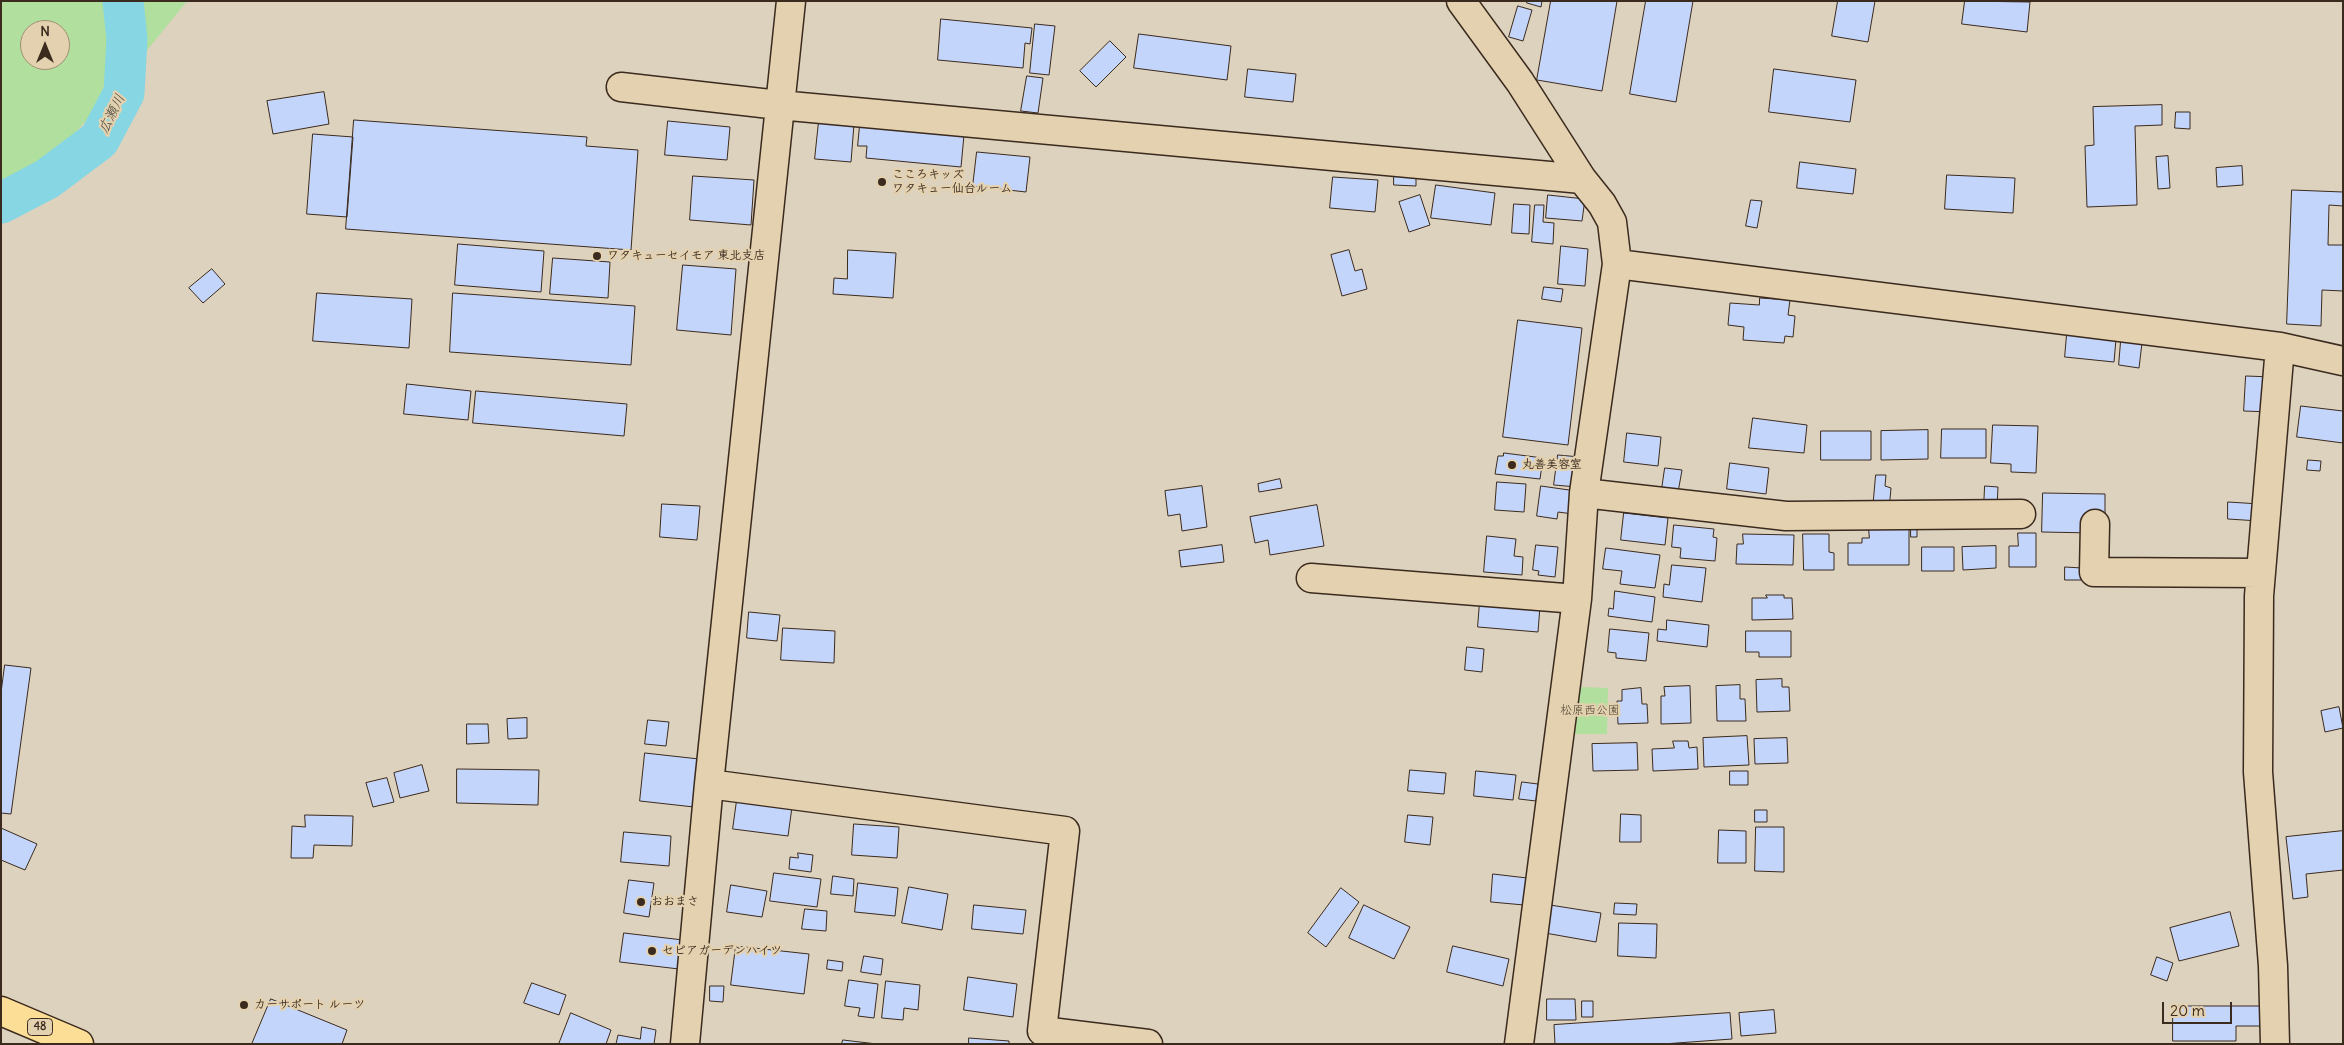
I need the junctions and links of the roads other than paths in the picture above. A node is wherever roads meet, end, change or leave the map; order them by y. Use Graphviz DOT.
graph roads {
  1 [pos="791,1"];
  2 [pos="1461,1"];
  3 [pos="621,87"];
  4 [pos="779,105"];
  5 [pos="1582,179"];
  6 [pos="1617,264"];
  7 [pos="2280,347"];
  8 [pos="2343,361"];
  9 [pos="1584,493"];
  10 [pos="2021,514"];
  11 [pos="2095,524"];
  12 [pos="2261,573"];
  13 [pos="1311,578"];
  14 [pos="1577,599"];
  15 [pos="709,784"];
  16 [pos="1,1011"];
  17 [pos="79,1044"];
  18 [pos="685,1044"];
  19 [pos="1148,1044"];
  20 [pos="1519,1044"];
  21 [pos="2275,1044"];
  1 -- 4 [label="street"];
  2 -- 5 [label="street"];
  3 -- 4 [label="street"];
  4 -- 5 [label="street"];
  4 -- 15 [label="street"];
  5 -- 6 [label="street"];
  6 -- 7 [label="street"];
  6 -- 9 [label="street"];
  7 -- 8 [label="street"];
  7 -- 12 [label="street"];
  9 -- 10 [label="street"];
  9 -- 14 [label="street"];
  11 -- 12 [label="street"];
  12 -- 21 [label="street"];
  13 -- 14 [label="street"];
  14 -- 20 [label="street"];
  15 -- 18 [label="street"];
  15 -- 19 [label="street"];
  16 -- 17 [label="highway, 48"];
}
